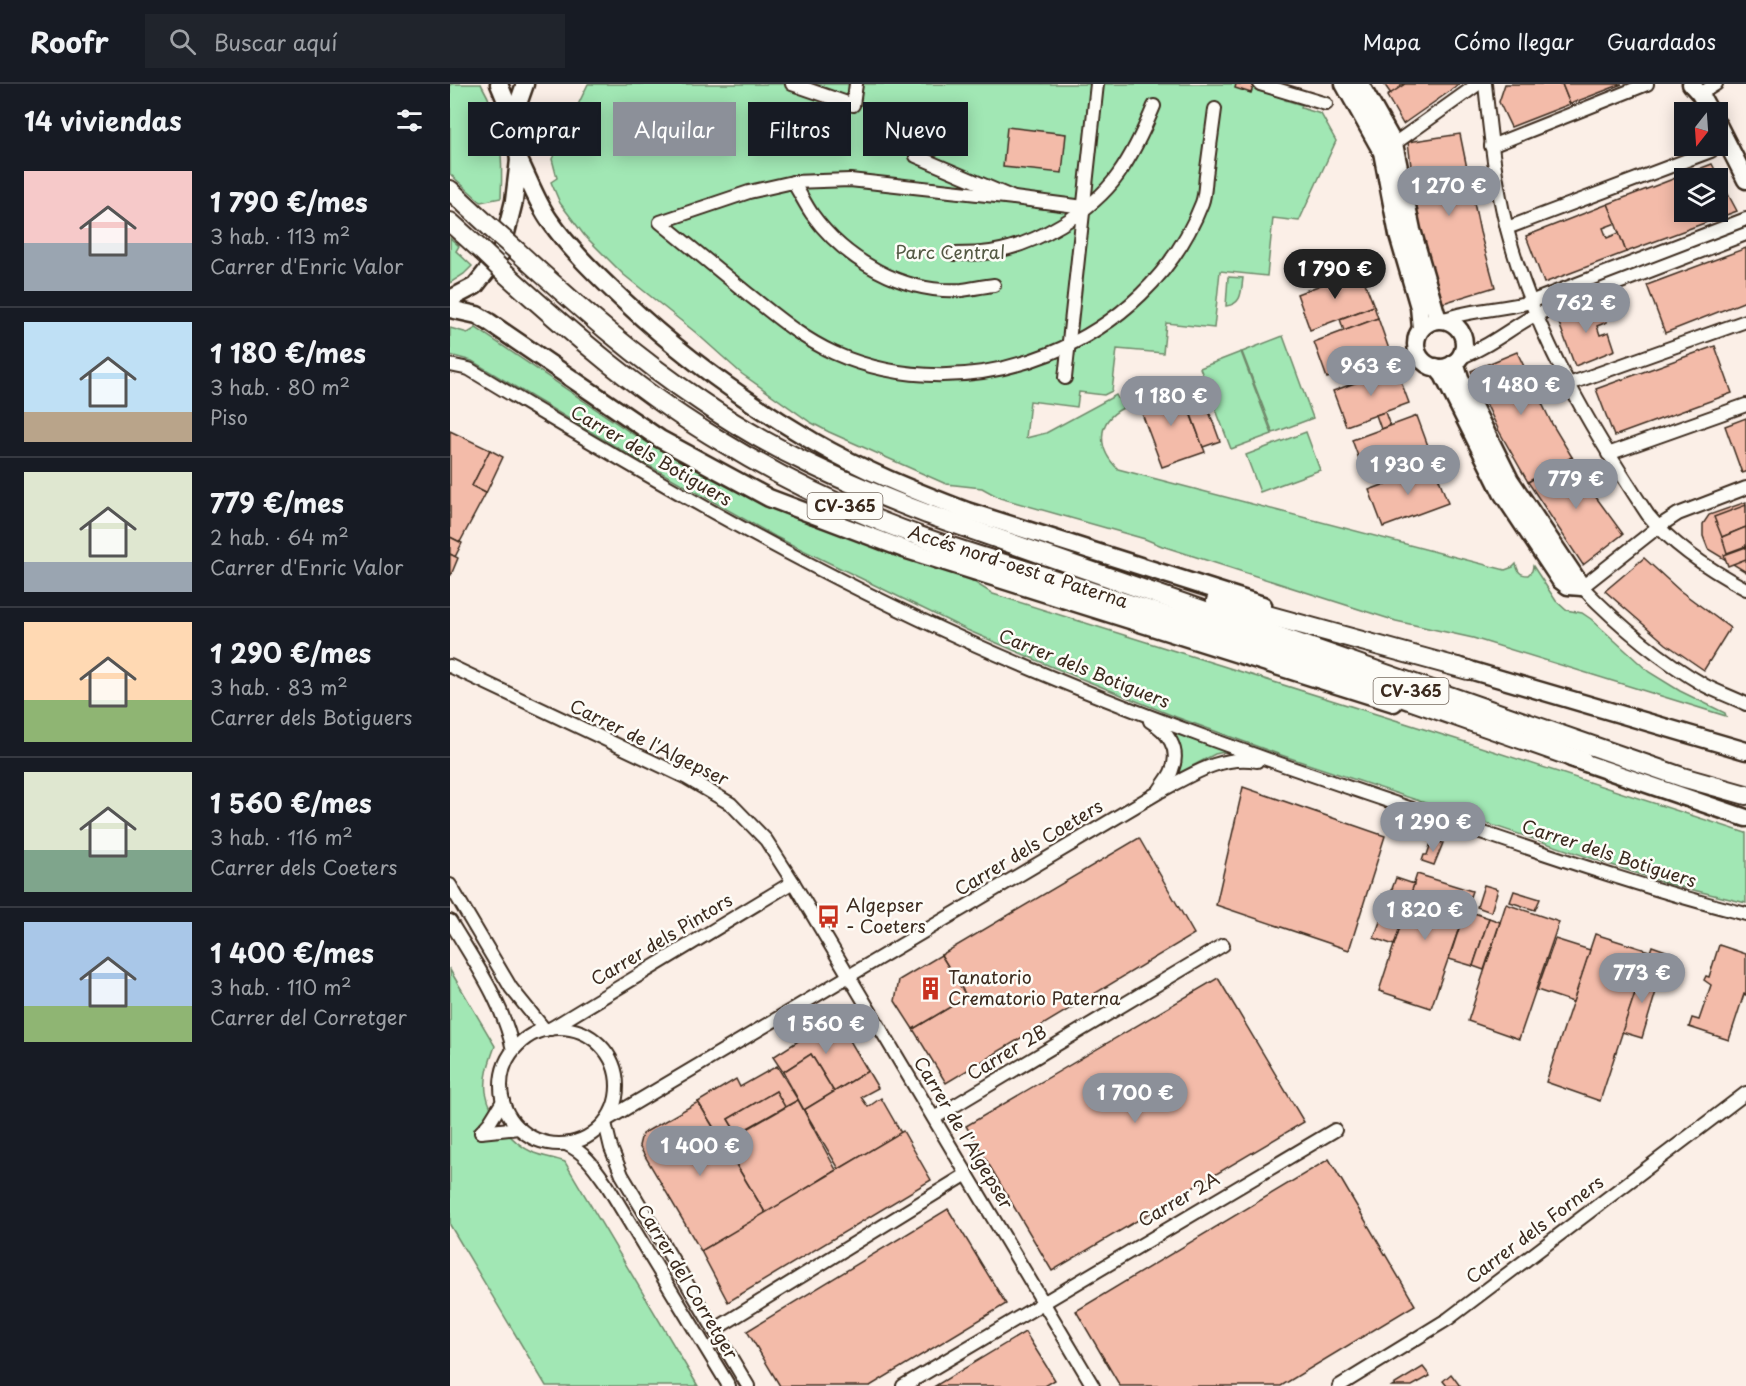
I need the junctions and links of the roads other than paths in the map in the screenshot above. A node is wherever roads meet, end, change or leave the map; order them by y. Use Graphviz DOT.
graph roads {
  1 [pos="499,84"];
  2 [pos="525,84"];
  3 [pos="792,84"];
  4 [pos="855,84"];
  5 [pos="1097,84"];
  6 [pos="1260,84"];
  7 [pos="1344,84"];
  8 [pos="1360,84"];
  9 [pos="1478,84"];
  10 [pos="1485,84"];
  11 [pos="1647,84"];
  12 [pos="1716,84"];
  13 [pos="1696,89"];
  14 [pos="506,102"];
  15 [pos="519,102"];
  16 [pos="1704,102"];
  17 [pos="1326,104"];
  18 [pos="1154,106"];
  19 [pos="1215,109"];
  20 [pos="1728,145"];
  21 [pos="1491,146"];
  22 [pos="1388,148"];
  23 [pos="518,156"];
  24 [pos="915,156"];
  25 [pos="1700,156"];
  26 [pos="519,160"];
  27 [pos="1746,180"];
  28 [pos="793,182"];
  29 [pos="450,190"];
  30 [pos="1014,198"];
  31 [pos="1084,207"];
  32 [pos="1746,219"];
  33 [pos="450,222"];
  34 [pos="1507,228"];
  35 [pos="1746,234"];
  36 [pos="954,254"];
  37 [pos="994,285"];
  38 [pos="450,299"];
  39 [pos="1530,302"];
  40 [pos="450,309"];
  41 [pos="1535,315"];
  42 [pos="1440,320"];
  43 [pos="1746,321"];
  44 [pos="1422,328"];
  45 [pos="1068,345"];
  46 [pos="1457,360"];
  47 [pos="450,365"];
  48 [pos="1436,367"];
  49 [pos="1065,378"];
  50 [pos="1569,384"];
  51 [pos="1746,405"];
  52 [pos="1608,454"];
  53 [pos="1746,488"];
  54 [pos="1658,527"];
  55 [pos="981,532"];
  56 [pos="1582,587"];
  57 [pos="1746,589"];
  58 [pos="450,666"];
  59 [pos="1468,670"];
  60 [pos="1746,704"];
  61 [pos="1128,708"];
  62 [pos="1746,751"];
  63 [pos="1585,753"];
  64 [pos="1286,767"];
  65 [pos="1159,792"];
  66 [pos="1746,795"];
  67 [pos="1746,818"];
  68 [pos="793,882"];
  69 [pos="450,885"];
  70 [pos="1746,914"];
  71 [pos="450,921"];
  72 [pos="1223,945"];
  73 [pos="849,976"];
  74 [pos="548,1029"];
  75 [pos="513,1050"];
  76 [pos="1746,1093"];
  77 [pos="503,1101"];
  78 [pos="934,1118"];
  79 [pos="606,1121"];
  80 [pos="519,1128"];
  81 [pos="1335,1130"];
  82 [pos="566,1144"];
  83 [pos="967,1174"];
  84 [pos="1042,1302"];
  85 [pos="714,1329"];
  86 [pos="729,1386"];
  87 [pos="748,1386"];
  88 [pos="903,1386"];
  89 [pos="1092,1386"];
  90 [pos="1339,1386"];
  1 -- 14 [label="street"];
  2 -- 15 [label="street"];
  3 -- 4 [label="street"];
  5 -- 31 [label="street"];
  6 -- 17 [label="street"];
  7 -- 22 [label="street"];
  8 -- 22 [label="street"];
  9 -- 22 [label="street"];
  10 -- 21 [label="street"];
  11 -- 21 [label="street"];
  12 -- 13 [label="street"];
  13 -- 16 [label="street"];
  18 -- 31 [label="street"];
  19 -- 45 [label="street"];
  20 -- 27 [label="street"];
  21 -- 34 [label="street"];
  22 -- 42 [label="street"];
  22 -- 44 [label="street"];
  23 -- 26 [label="street"];
  24 -- 30 [label="street"];
  25 -- 34 [label="street"];
  26 -- 38 [label="street"];
  26 -- 59 [label="street"];
  28 -- 30 [label="street"];
  28 -- 37 [label="street"];
  28 -- 45 [label="street"];
  29 -- 55 [label="main road, Accés nord-oest a Paterna / CV-365, bridge"];
  30 -- 31 [label="street"];
  31 -- 36 [label="street"];
  31 -- 45 [label="street"];
  32 -- 39 [label="street"];
  33 -- 63 [label="main road, Accés nord-oest a Paterna / CV-365, bridge"];
  34 -- 39 [label="street"];
  35 -- 41 [label="street"];
  39 -- 41 [label="street"];
  39 -- 42 [label="street"];
  40 -- 63 [label="street"];
  41 -- 46 [label="street"];
  41 -- 50 [label="street"];
  42 -- 44 [label="street"];
  42 -- 46 [label="street"];
  43 -- 50 [label="street"];
  44 -- 48 [label="street"];
  45 -- 49 [label="street"];
  46 -- 48 [label="street"];
  46 -- 56 [label="street"];
  47 -- 61 [label="street, Carrer dels Botiguers"];
  48 -- 56 [label="street"];
  50 -- 52 [label="street"];
  51 -- 52 [label="street"];
  52 -- 54 [label="street"];
  53 -- 54 [label="street"];
  54 -- 56 [label="street"];
  54 -- 57 [label="street"];
  55 -- 59 [label="main road"];
  55 -- 63 [label="main road, Accés nord-oest a Paterna / CV-365"];
  56 -- 60 [label="street"];
  58 -- 68 [label="street, Carrer de l'Algepser"];
  59 -- 62 [label="street"];
  61 -- 64 [label="street, Carrer dels Botiguers"];
  61 -- 65 [label="street"];
  63 -- 66 [label="main road, Accés nord-oest a Paterna / CV-365"];
  63 -- 67 [label="street"];
  64 -- 65 [label="street, Carrer dels Coeters"];
  64 -- 70 [label="street, Carrer dels Botiguers"];
  65 -- 73 [label="street, Carrer dels Coeters"];
  68 -- 73 [label="street, Carrer de l'Algepser"];
  68 -- 74 [label="street, Carrer dels Pintors"];
  69 -- 74 [label="street"];
  71 -- 75 [label="street"];
  72 -- 78 [label="street, Carrer 2B"];
  73 -- 78 [label="street, Carrer de l'Algepser"];
  73 -- 79 [label="street, Carrer dels Coeters"];
  74 -- 75 [label="street"];
  74 -- 79 [label="street"];
  75 -- 77 [label="street"];
  76 -- 90 [label="street, Carrer dels Forners"];
  77 -- 80 [label="street"];
  77 -- 80 [label="street"];
  78 -- 83 [label="street, Carrer de l'Algepser"];
  79 -- 82 [label="street"];
  79 -- 85 [label="street, Carrer del Corretger"];
  80 -- 82 [label="street"];
  81 -- 84 [label="street, Carrer 2A"];
  82 -- 86 [label="street, Carrer del Corretger"];
  83 -- 84 [label="street, Carrer de l'Algepser"];
  83 -- 85 [label="street"];
  84 -- 88 [label="street, Carrer 2A"];
  84 -- 89 [label="street, Carrer de l'Algepser"];
  85 -- 87 [label="street, Carrer del Corretger"];
}
